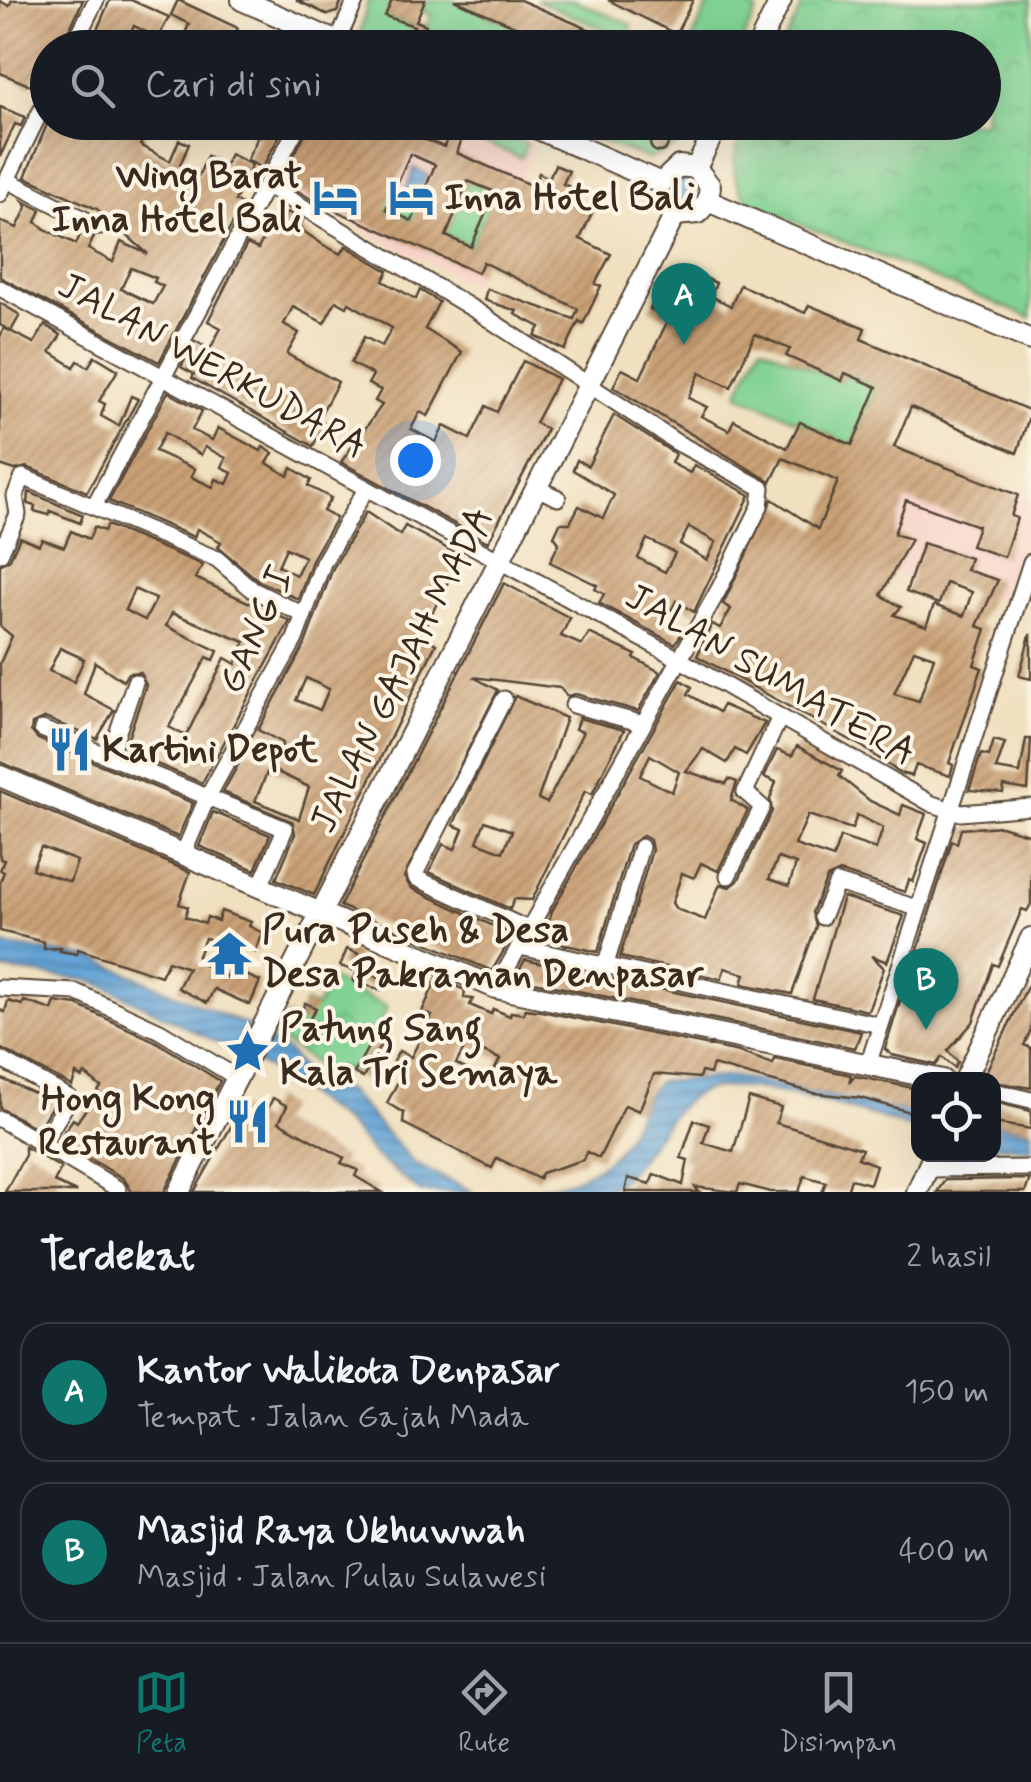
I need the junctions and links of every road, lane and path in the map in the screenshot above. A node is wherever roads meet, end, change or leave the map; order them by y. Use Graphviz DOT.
graph roads {
  1 [pos="96,0"];
  2 [pos="242,0"];
  3 [pos="356,0"];
  4 [pos="781,0"];
  5 [pos="81,30"];
  6 [pos="308,30"];
  7 [pos="346,30"];
  8 [pos="766,30"];
  9 [pos="30,133"];
  10 [pos="291,140"];
  11 [pos="563,140"];
  12 [pos="710,140"];
  13 [pos="696,168"];
  14 [pos="661,183"];
  15 [pos="268,186"];
  16 [pos="4,187"];
  17 [pos="708,201"];
  18 [pos="674,214"];
  19 [pos="100,228"];
  20 [pos="0,288"];
  21 [pos="1031,340"];
  22 [pos="162,378"];
  23 [pos="587,386"];
  24 [pos="534,486"];
  25 [pos="366,489"];
  26 [pos="558,498"];
  27 [pos="94,506"];
  28 [pos="0,554"];
  29 [pos="498,560"];
  30 [pos="1031,562"];
  31 [pos="304,616"];
  32 [pos="679,659"];
  33 [pos="135,682"];
  34 [pos="504,699"];
  35 [pos="572,705"];
  36 [pos="780,717"];
  37 [pos="640,724"];
  38 [pos="42,729"];
  39 [pos="109,757"];
  40 [pos="0,776"];
  41 [pos="207,798"];
  42 [pos="1027,810"];
  43 [pos="948,811"];
  44 [pos="641,847"];
  45 [pos="184,852"];
  46 [pos="728,876"];
  47 [pos="262,884"];
  48 [pos="917,908"];
  49 [pos="322,910"];
  50 [pos="822,917"];
  51 [pos="530,930"];
  52 [pos="1031,938"];
  53 [pos="520,947"];
  54 [pos="606,964"];
  55 [pos="0,988"];
  56 [pos="496,988"];
  57 [pos="880,1025"];
  58 [pos="0,1058"];
  59 [pos="868,1065"];
  60 [pos="969,1072"];
  61 [pos="911,1074"];
  62 [pos="240,1076"];
  63 [pos="1001,1093"];
  64 [pos="1031,1100"];
  65 [pos="0,1118"];
  66 [pos="42,1144"];
  67 [pos="931,1162"];
  68 [pos="945,1162"];
  69 [pos="1031,1168"];
  70 [pos="116,1192"];
  71 [pos="179,1192"];
  72 [pos="917,1192"];
  1 -- 5 [label="street"];
  2 -- 6 [label="main road"];
  3 -- 7 [label="street"];
  4 -- 8 [label="main road"];
  9 -- 16 [label="street"];
  10 -- 15 [label="street"];
  11 -- 14 [label="main road"];
  12 -- 13 [label="main road"];
  13 -- 14 [label="main road"];
  13 -- 17 [label="main road"];
  14 -- 18 [label="main road"];
  15 -- 22 [label="street"];
  15 -- 23 [label="street"];
  16 -- 19 [label="street"];
  17 -- 18 [label="main road"];
  17 -- 21 [label="main road"];
  18 -- 23 [label="main road, JALAN GAJAH MADA"];
  20 -- 22 [label="street, JALAN WERKUDARA"];
  22 -- 25 [label="street, JALAN WERKUDARA"];
  22 -- 27 [label="street"];
  23 -- 24 [label="main road, JALAN GAJAH MADA"];
  23 -- 32 [label="street"];
  24 -- 26 [label="street"];
  24 -- 29 [label="main road, JALAN GAJAH MADA"];
  25 -- 29 [label="street, JALAN WERKUDARA"];
  25 -- 31 [label="street, GANG I"];
  27 -- 28 [label="street"];
  27 -- 31 [label="street"];
  29 -- 32 [label="street, JALAN SUMATERA"];
  29 -- 49 [label="main road, JALAN GAJAH MADA"];
  30 -- 43 [label="street"];
  31 -- 41 [label="street, GANG I"];
  32 -- 36 [label="street, JALAN SUMATERA"];
  32 -- 37 [label="street"];
  33 -- 39 [label="street"];
  34 -- 51 [label="street"];
  35 -- 37 [label="street"];
  36 -- 43 [label="street, JALAN SUMATERA"];
  36 -- 46 [label="street"];
  37 -- 51 [label="street"];
  38 -- 39 [label="street"];
  39 -- 41 [label="street"];
  40 -- 45 [label="main road"];
  41 -- 45 [label="street, GANG I"];
  41 -- 47 [label="street"];
  42 -- 43 [label="street"];
  43 -- 48 [label="street"];
  44 -- 54 [label="street"];
  45 -- 47 [label="main road"];
  47 -- 49 [label="main road"];
  48 -- 50 [label="street"];
  48 -- 57 [label="street"];
  49 -- 56 [label="main road"];
  49 -- 62 [label="main road, JALAN GAJAH MADA"];
  51 -- 53 [label="street"];
  52 -- 60 [label="main road"];
  53 -- 54 [label="street"];
  53 -- 56 [label="street"];
  54 -- 57 [label="street"];
  55 -- 62 [label="street"];
  56 -- 59 [label="main road"];
  57 -- 59 [label="street"];
  58 -- 66 [label="street"];
  59 -- 61 [label="main road"];
  62 -- 71 [label="main road, JALAN GAJAH MADA"];
  63 -- 64 [label="street"];
  65 -- 66 [label="street"];
  66 -- 70 [label="street"];
  67 -- 72 [label="main road"];
  68 -- 69 [label="street"];
}
